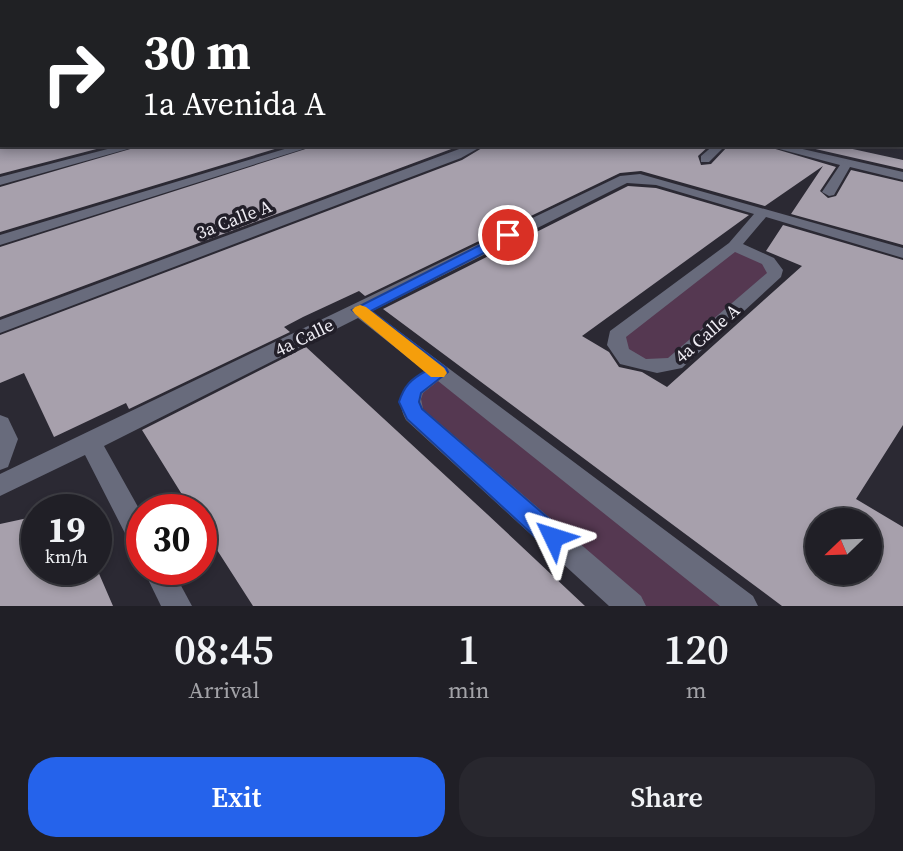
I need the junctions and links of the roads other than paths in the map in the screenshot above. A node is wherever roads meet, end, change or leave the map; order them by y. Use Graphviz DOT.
graph roads {
  1 [pos="128,147"];
  2 [pos="304,147"];
  3 [pos="475,147"];
  4 [pos="719,147"];
  5 [pos="778,147"];
  6 [pos="705,159"];
  7 [pos="847,163"];
  8 [pos="903,176"];
  9 [pos="0,181"];
  10 [pos="829,192"];
  11 [pos="763,212"];
  12 [pos="0,240"];
  13 [pos="734,246"];
  14 [pos="903,253"];
  15 [pos="360,310"];
  16 [pos="1,327"];
  17 [pos="439,372"];
  18 [pos="0,424"];
  19 [pos="90,442"];
  20 [pos="0,460"];
  21 [pos="0,486"];
  22 [pos="126,510"];
  23 [pos="166,585"];
  24 [pos="177,606"];
  25 [pos="631,606"];
  26 [pos="743,606"];
  1 -- 9 [label="street"];
  2 -- 12 [label="street"];
  3 -- 16 [label="street, 3a Calle A"];
  4 -- 6 [label="street"];
  5 -- 7 [label="street"];
  7 -- 8 [label="street"];
  7 -- 10 [label="street"];
  11 -- 13 [label="street, 4a Calle A"];
  11 -- 14 [label="street"];
  11 -- 15 [label="street, 4a Calle"];
  13 -- 13 [label="street, 4a Calle A"];
  15 -- 17 [label="street"];
  15 -- 19 [label="street, 4a Calle"];
  17 -- 25 [label="street"];
  17 -- 26 [label="street"];
  18 -- 20 [label="street"];
  19 -- 21 [label="street, 4a Calle"];
  19 -- 22 [label="street"];
  23 -- 24 [label="street"];
}
